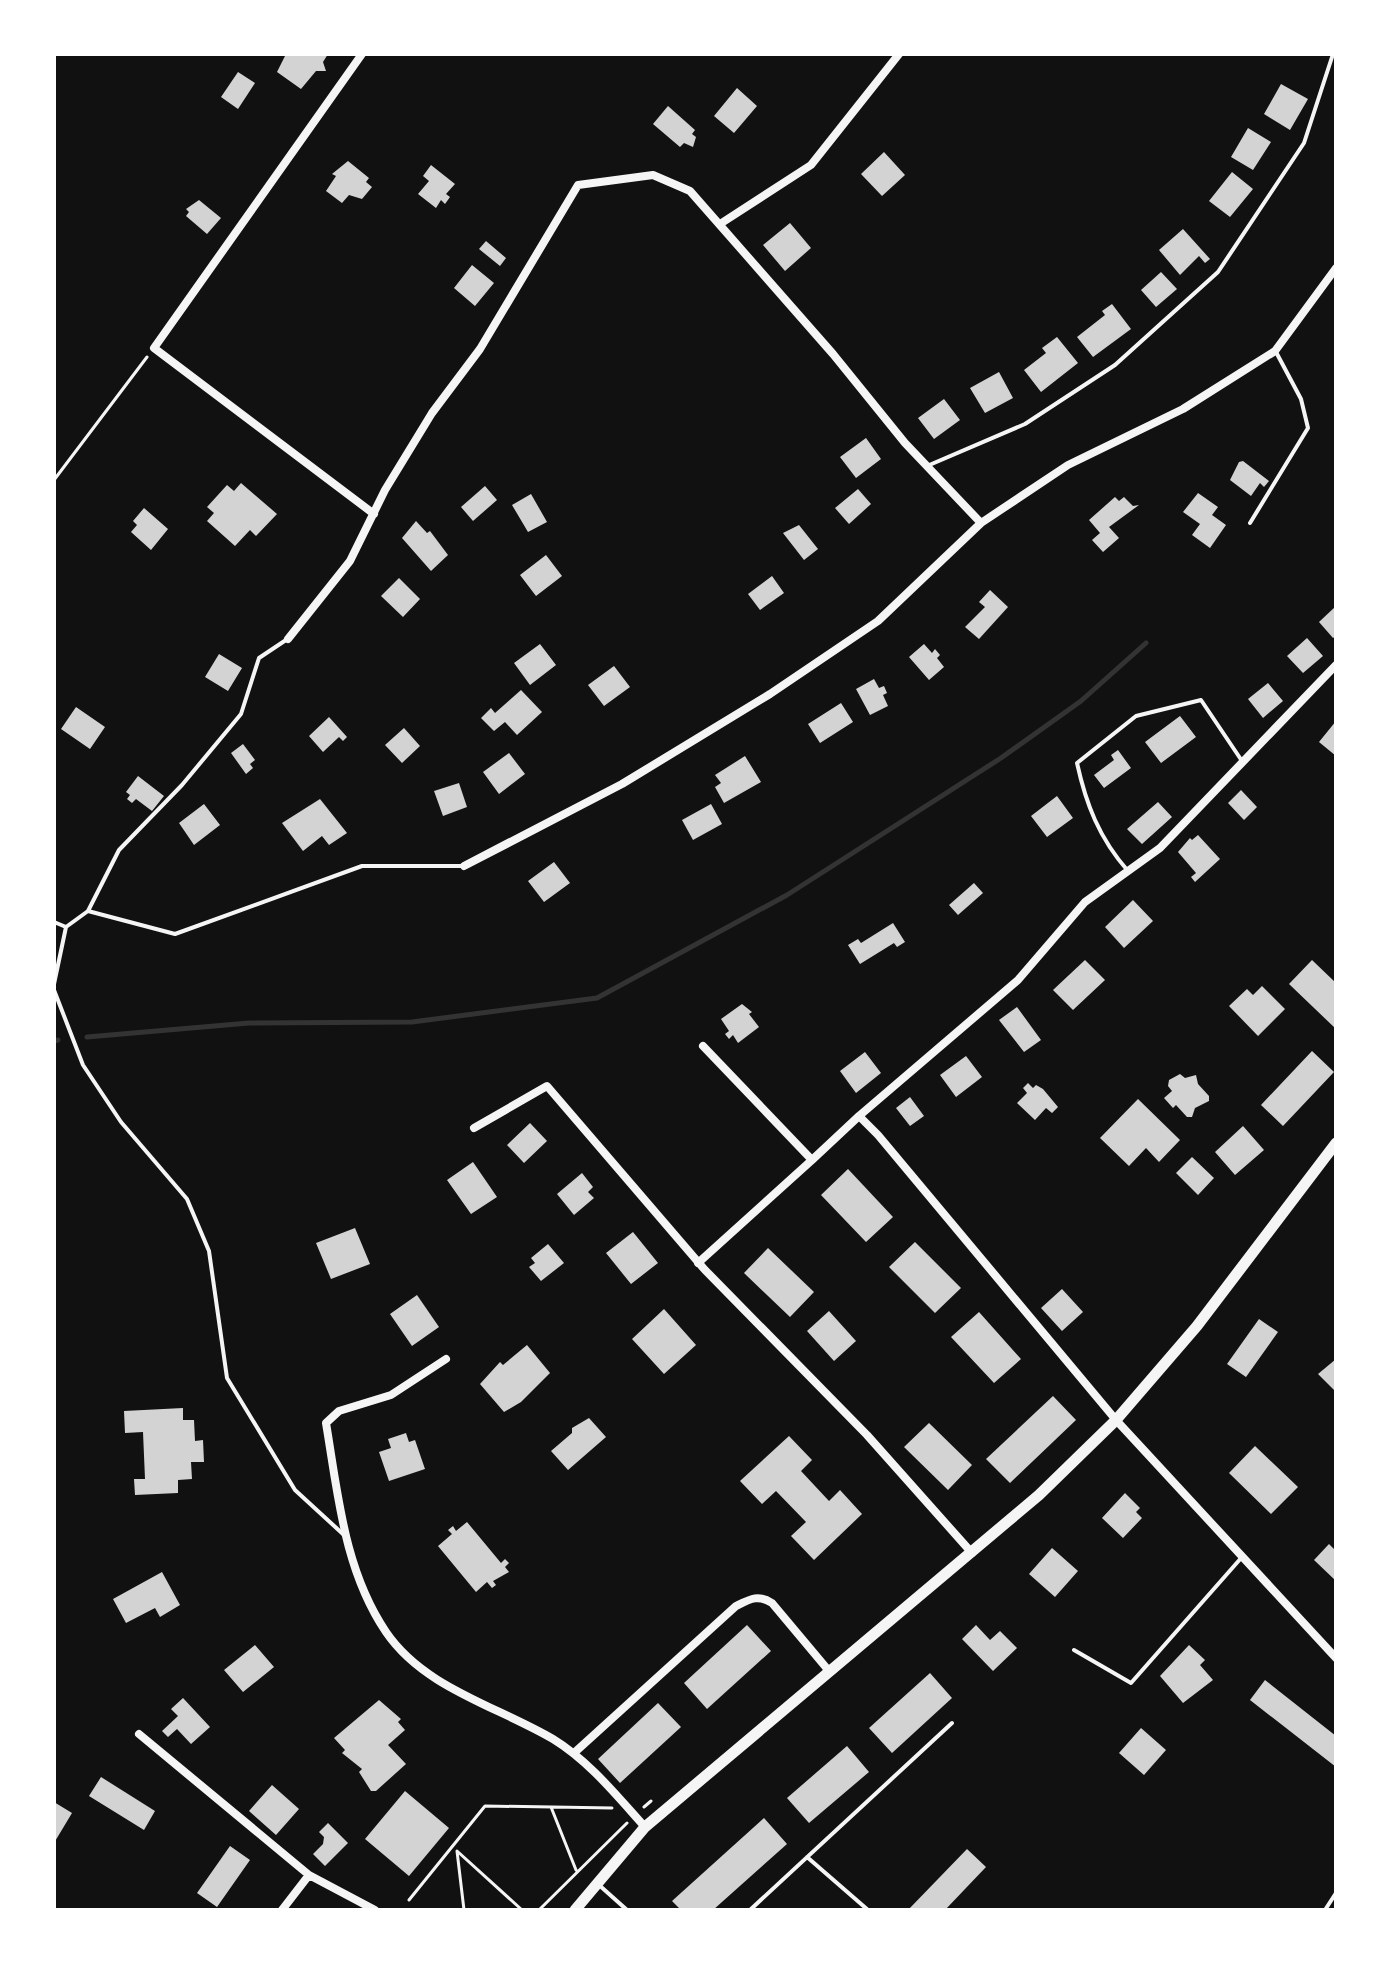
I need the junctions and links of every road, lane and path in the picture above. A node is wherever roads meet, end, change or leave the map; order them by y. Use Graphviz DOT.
graph roads {
  1 [pos="362,54"];
  2 [pos="899,54"];
  3 [pos="1333,54"];
  4 [pos="720,224"];
  5 [pos="1336,268"];
  6 [pos="154,348"];
  7 [pos="1275,351"];
  8 [pos="925,467"];
  9 [pos="54,480"];
  10 [pos="374,514"];
  11 [pos="981,523"];
  12 [pos="1250,523"];
  13 [pos="288,639"];
  14 [pos="1336,665"];
  15 [pos="1244,763"];
  16 [pos="464,866"];
  17 [pos="1128,871"];
  18 [pos="88,911"];
  19 [pos="54,922"];
  20 [pos="66,927"];
  21 [pos="54,987"];
  22 [pos="703,1046"];
  23 [pos="859,1116"];
  24 [pos="474,1128"];
  25 [pos="1336,1143"];
  26 [pos="812,1160"];
  27 [pos="698,1263"];
  28 [pos="446,1359"];
  29 [pos="1116,1420"];
  30 [pos="344,1535"];
  31 [pos="972,1553"];
  32 [pos="1244,1555"];
  33 [pos="1074,1650"];
  34 [pos="1336,1658"];
  35 [pos="829,1671"];
  36 [pos="952,1723"];
  37 [pos="139,1734"];
  38 [pos="574,1753"];
  39 [pos="651,1801"];
  40 [pos="551,1807"];
  41 [pos="631,1812"];
  42 [pos="645,1827"];
  43 [pos="452,1847"];
  44 [pos="457,1851"];
  45 [pos="807,1857"];
  46 [pos="576,1870"];
  47 [pos="309,1875"];
  48 [pos="597,1883"];
  49 [pos="1336,1893"];
  50 [pos="409,1900"];
  51 [pos="282,1910"];
  52 [pos="375,1910"];
  53 [pos="464,1910"];
  54 [pos="522,1910"];
  55 [pos="539,1910"];
  56 [pos="575,1910"];
  57 [pos="627,1910"];
  58 [pos="750,1910"];
  59 [pos="868,1910"];
  60 [pos="1325,1910"];
  1 -- 6 [label="street"];
  2 -- 4 [label="street"];
  3 -- 8 [label="lane"];
  4 -- 8 [label="street"];
  4 -- 10 [label="street"];
  5 -- 7 [label="street"];
  6 -- 9 [label="path"];
  6 -- 10 [label="street"];
  7 -- 11 [label="street"];
  7 -- 12 [label="lane"];
  8 -- 11 [label="street"];
  10 -- 13 [label="street"];
  11 -- 16 [label="street"];
  13 -- 18 [label="lane"];
  14 -- 15 [label="street"];
  15 -- 17 [label="street"];
  15 -- 17 [label="lane"];
  16 -- 18 [label="lane"];
  17 -- 23 [label="street"];
  18 -- 20 [label="lane"];
  19 -- 20 [label="lane"];
  20 -- 21 [label="lane"];
  21 -- 30 [label="lane"];
  22 -- 26 [label="street"];
  23 -- 26 [label="street"];
  23 -- 29 [label="street"];
  24 -- 27 [label="street"];
  25 -- 29 [label="street"];
  26 -- 27 [label="street"];
  27 -- 31 [label="street"];
  28 -- 30 [label="street"];
  29 -- 31 [label="street"];
  29 -- 32 [label="street"];
  30 -- 38 [label="street"];
  31 -- 35 [label="street"];
  32 -- 33 [label="lane"];
  32 -- 34 [label="street"];
  35 -- 38 [label="street"];
  35 -- 42 [label="street"];
  36 -- 45 [label="lane"];
  37 -- 47 [label="street"];
  38 -- 41 [label="street"];
  39 -- 41 [label="path"];
  40 -- 41 [label="path"];
  40 -- 43 [label="path"];
  40 -- 46 [label="path"];
  41 -- 42 [label="street"];
  41 -- 46 [label="path"];
  42 -- 48 [label="street"];
  43 -- 44 [label="path"];
  43 -- 50 [label="path"];
  44 -- 53 [label="path"];
  44 -- 54 [label="path"];
  45 -- 58 [label="lane"];
  45 -- 59 [label="lane"];
  46 -- 55 [label="path"];
  47 -- 51 [label="street"];
  47 -- 52 [label="street"];
  48 -- 56 [label="street"];
  48 -- 57 [label="lane"];
  49 -- 60 [label="lane"];
}
